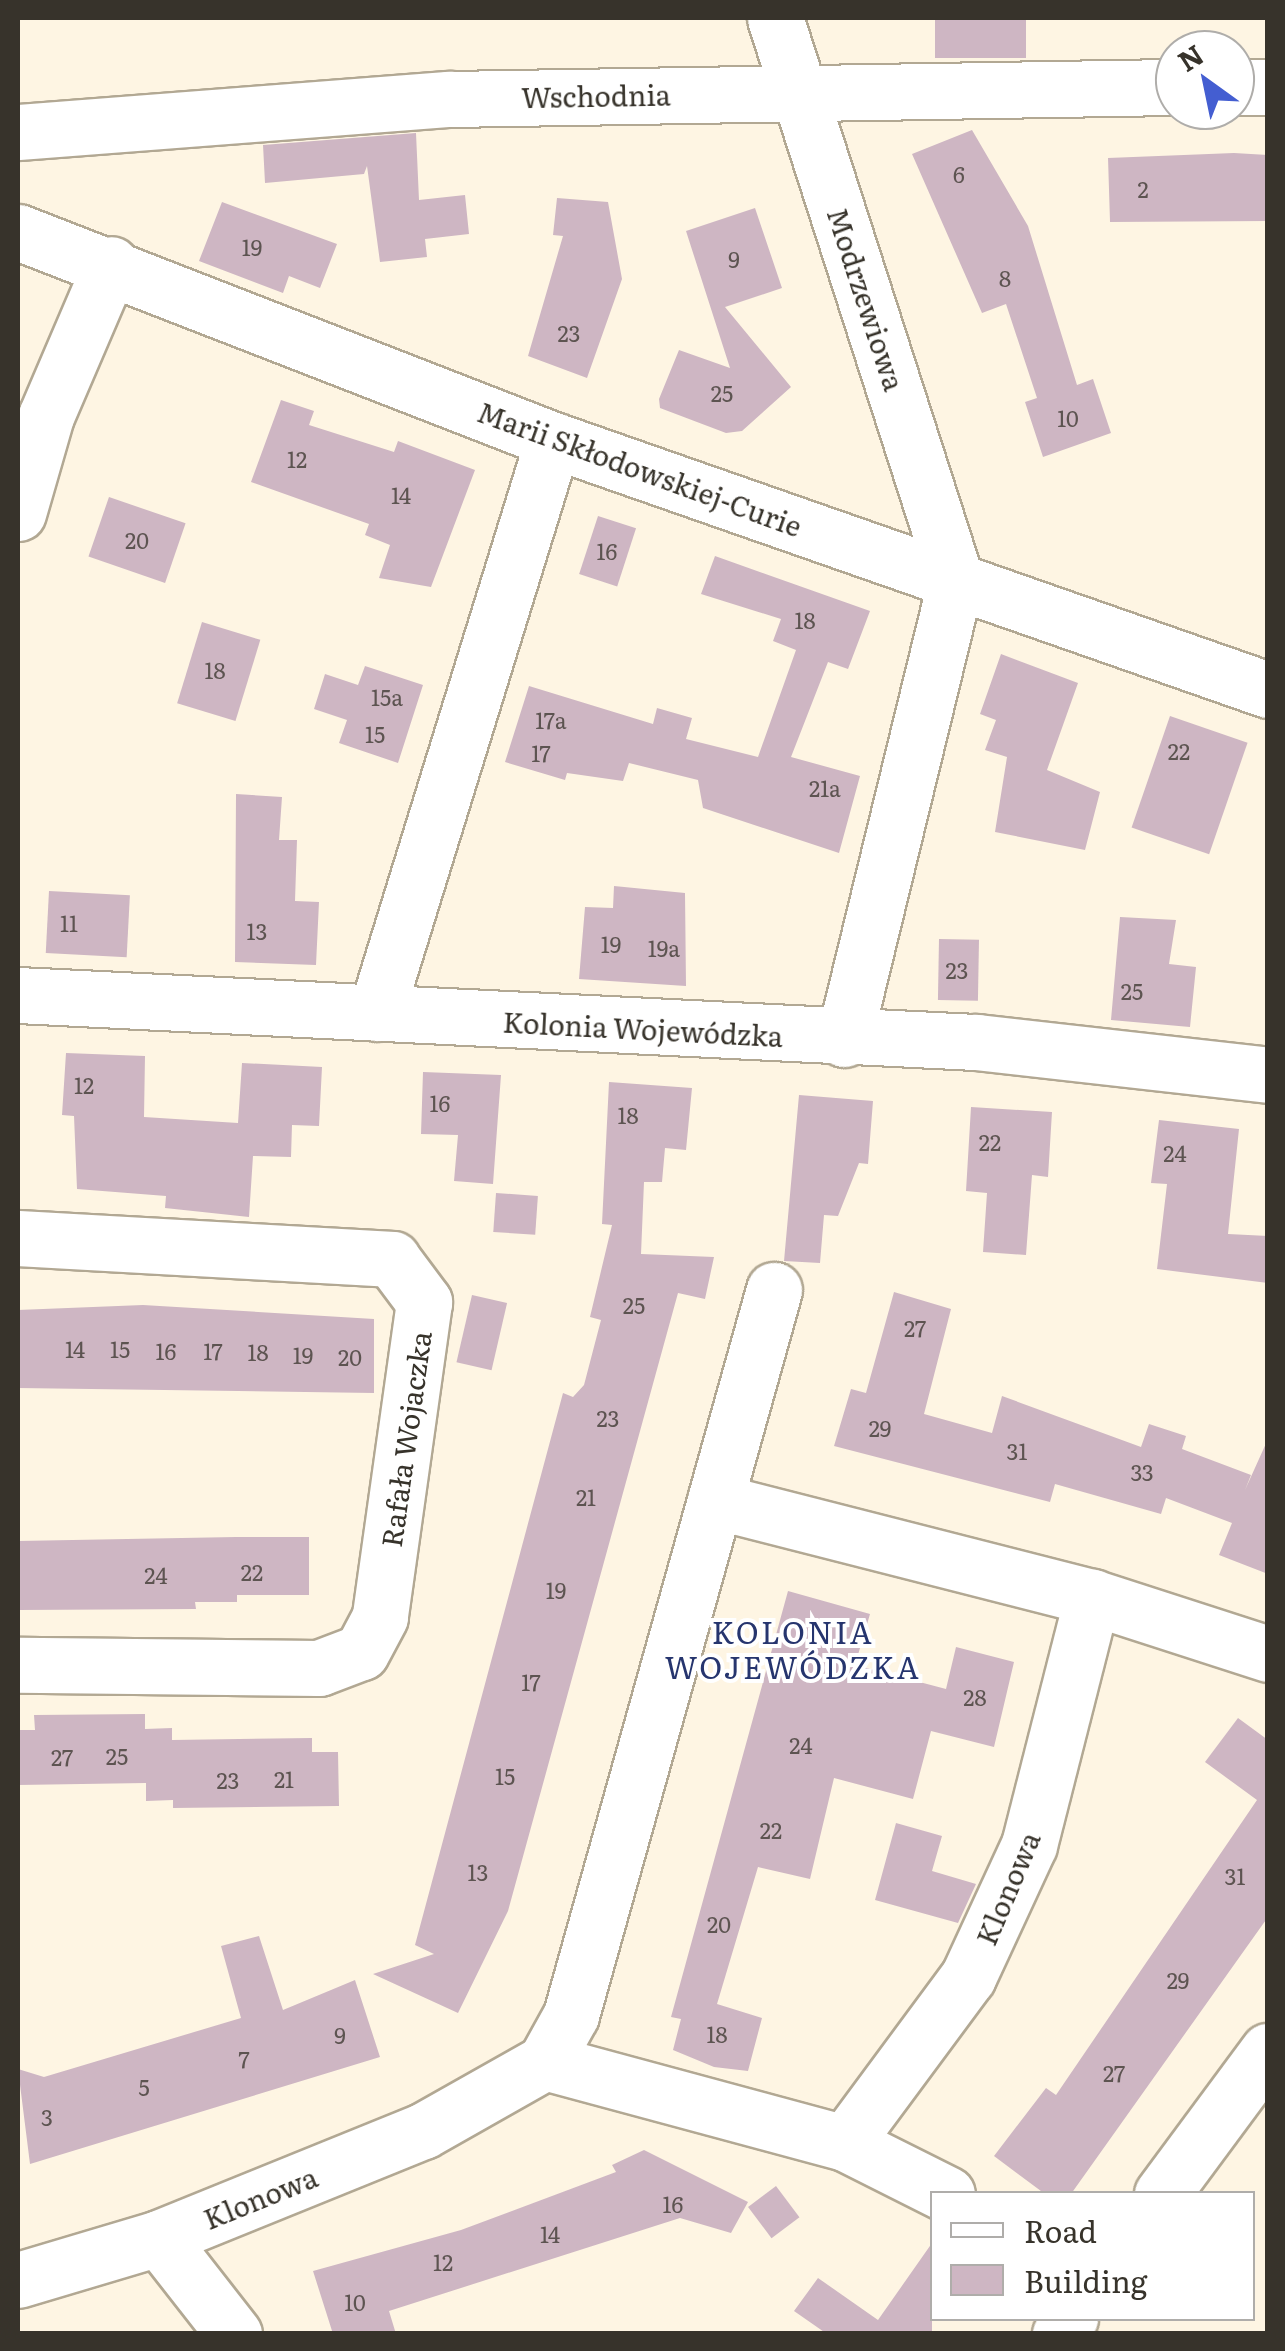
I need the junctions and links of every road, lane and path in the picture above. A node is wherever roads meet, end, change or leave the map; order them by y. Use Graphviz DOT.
graph roads {
  1 [pos="775,18"];
  2 [pos="1155,88"];
  3 [pos="800,90"];
  4 [pos="18,132"];
  5 [pos="18,232"];
  6 [pos="110,264"];
  7 [pos="553,440"];
  8 [pos="18,513"];
  9 [pos="956,580"];
  10 [pos="1268,690"];
  11 [pos="18,995"];
  12 [pos="376,1013"];
  13 [pos="844,1039"];
  14 [pos="1268,1076"];
  15 [pos="18,1238"];
  16 [pos="774,1290"];
  17 [pos="715,1501"];
  18 [pos="1092,1597"];
  19 [pos="1268,1654"];
  20 [pos="18,1665"];
  21 [pos="1268,2051"];
  22 [pos="545,2062"];
  23 [pos="845,2143"];
  24 [pos="941,2191"];
  25 [pos="1164,2191"];
  26 [pos="159,2238"];
  27 [pos="18,2280"];
  28 [pos="234,2334"];
  1 -- 3 [label="street, Modrzewiowa"];
  2 -- 3 [label="street, Wschodnia"];
  3 -- 4 [label="street, Wschodnia"];
  3 -- 9 [label="street, Modrzewiowa"];
  5 -- 6 [label="street, Marii Skłodowskiej-Curie"];
  6 -- 7 [label="street, Marii Skłodowskiej-Curie"];
  6 -- 8 [label="street"];
  7 -- 9 [label="street, Marii Skłodowskiej-Curie"];
  7 -- 12 [label="street"];
  9 -- 10 [label="street, Marii Skłodowskiej-Curie"];
  9 -- 13 [label="street"];
  11 -- 12 [label="street, Kolonia Wojewódzka"];
  12 -- 13 [label="street, Kolonia Wojewódzka"];
  13 -- 14 [label="street, Kolonia Wojewódzka"];
  15 -- 20 [label="street, Rafała Wojaczka"];
  16 -- 17 [label="street"];
  17 -- 18 [label="street"];
  17 -- 22 [label="street"];
  18 -- 19 [label="street"];
  18 -- 23 [label="street, Klonowa"];
  21 -- 25 [label="street"];
  22 -- 23 [label="street"];
  22 -- 26 [label="street, Klonowa"];
  23 -- 24 [label="street"];
  26 -- 27 [label="street, Klonowa"];
  26 -- 28 [label="street"];
}
